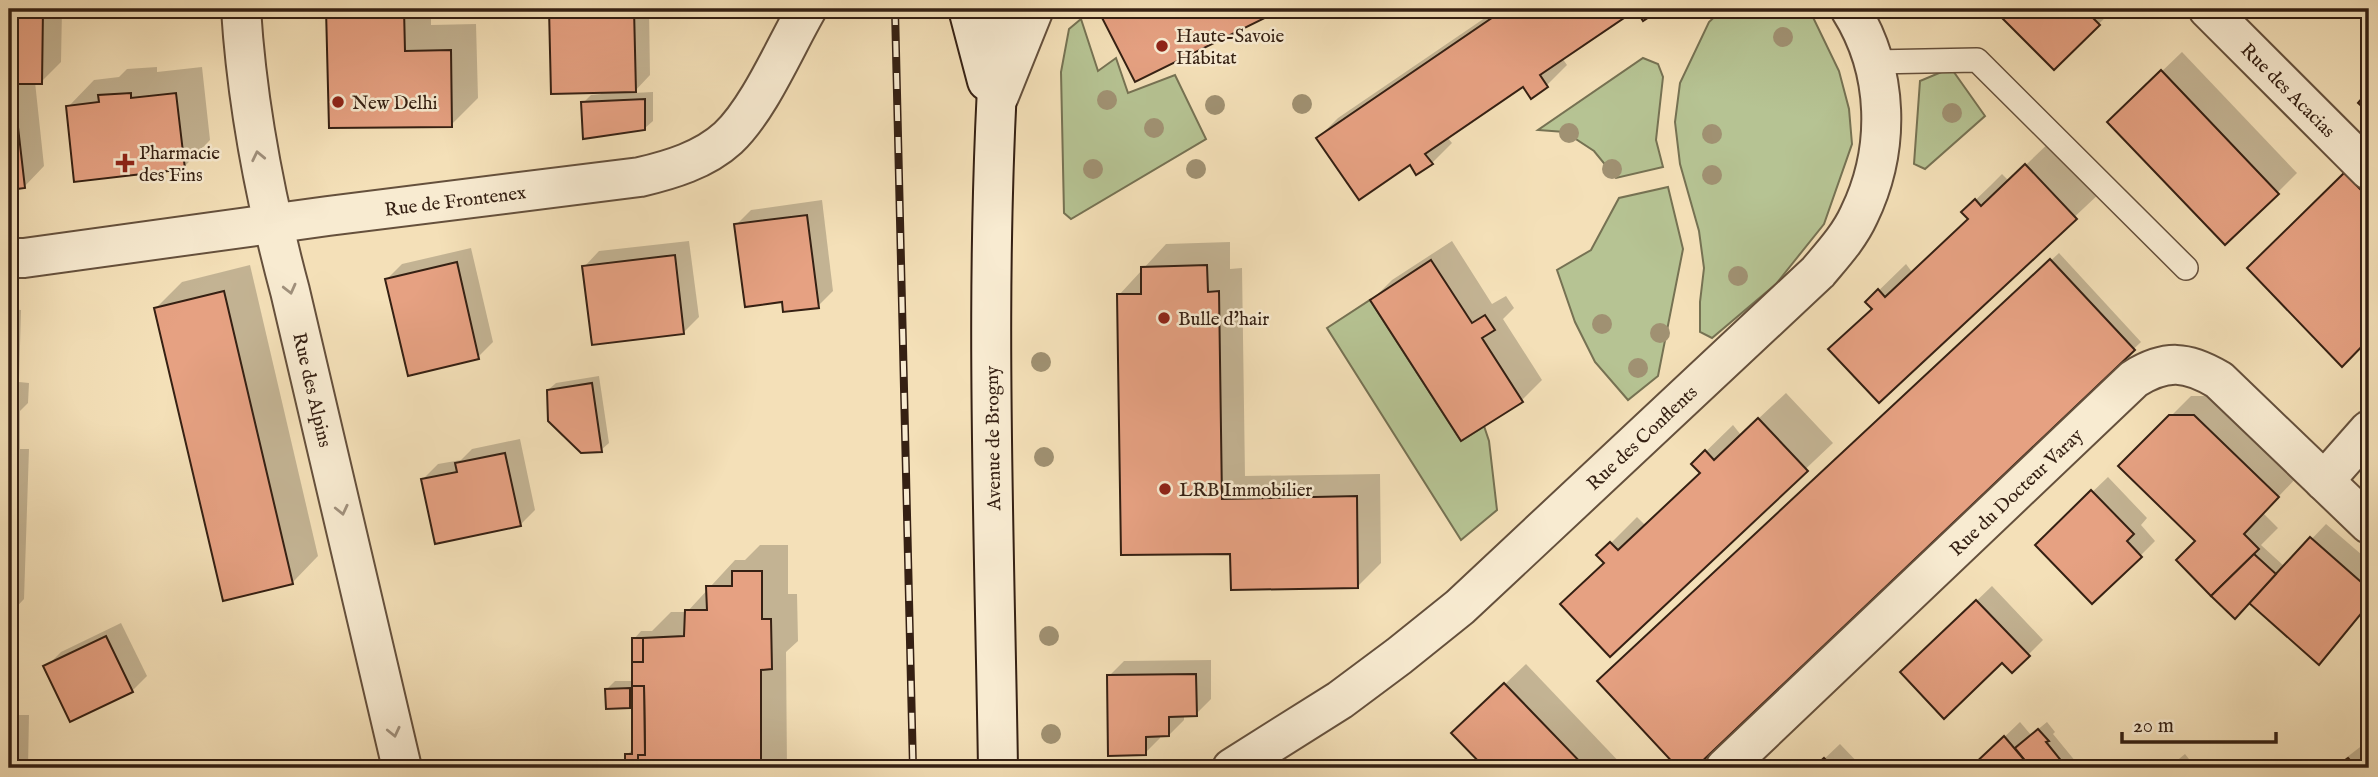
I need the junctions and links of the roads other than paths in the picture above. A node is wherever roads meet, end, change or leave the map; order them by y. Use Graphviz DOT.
graph roads {
  1 [pos="241,9"];
  2 [pos="807,9"];
  3 [pos="977,9"];
  4 [pos="1034,9"];
  5 [pos="1850,9"];
  6 [pos="2208,9"];
  7 [pos="1873,62"];
  8 [pos="995,108"];
  9 [pos="2369,170"];
  10 [pos="272,223"];
  11 [pos="14,260"];
  12 [pos="2186,268"];
  13 [pos="2369,430"];
  14 [pos="2324,481"];
  15 [pos="2369,524"];
  16 [pos="402,768"];
  17 [pos="998,768"];
  18 [pos="1232,768"];
  19 [pos="1725,768"];
  10 -- 1 [label="street, Rue des Alpins, one-way"];
  2 -- 10 [label="street, Rue de Frontenex"];
  3 -- 8 [label="street, Avenue de Brogny"];
  4 -- 8 [label="street"];
  5 -- 7 [label="street, Rue des Conflents"];
  6 -- 9 [label="street, Rue des Acacias"];
  7 -- 12 [label="lane"];
  7 -- 18 [label="street, Rue des Conflents"];
  8 -- 17 [label="street, Avenue de Brogny"];
  10 -- 11 [label="street, Rue de Frontenex"];
  10 -- 16 [label="street, Rue des Alpins, one-way"];
  13 -- 14 [label="street"];
  14 -- 15 [label="street, Rue du Docteur Varay"];
  14 -- 19 [label="street, Rue du Docteur Varay"];
}
